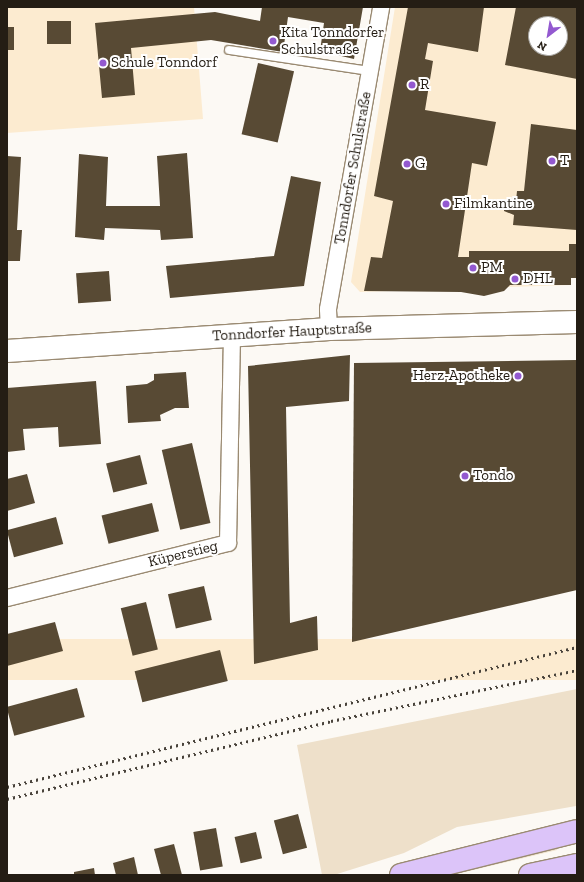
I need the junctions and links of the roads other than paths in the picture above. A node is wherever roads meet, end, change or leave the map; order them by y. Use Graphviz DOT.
graph roads {
  1 [pos="381,7"];
  2 [pos="229,50"];
  3 [pos="370,71"];
  4 [pos="577,322"];
  5 [pos="329,329"];
  6 [pos="232,336"];
  7 [pos="7,351"];
  8 [pos="7,598"];
  9 [pos="577,831"];
  10 [pos="577,865"];
  11 [pos="401,875"];
  12 [pos="530,875"];
  1 -- 3 [label="street, Tonndorfer Schulstraße"];
  2 -- 3 [label="lane"];
  3 -- 5 [label="street, Tonndorfer Schulstraße"];
  4 -- 5 [label="main road, Tonndorfer Hauptstraße"];
  5 -- 6 [label="main road, Tonndorfer Hauptstraße"];
  6 -- 7 [label="main road, Tonndorfer Hauptstraße"];
  6 -- 8 [label="street, Küperstieg"];
  9 -- 11 [label="main road"];
  10 -- 12 [label="main road"];
}
